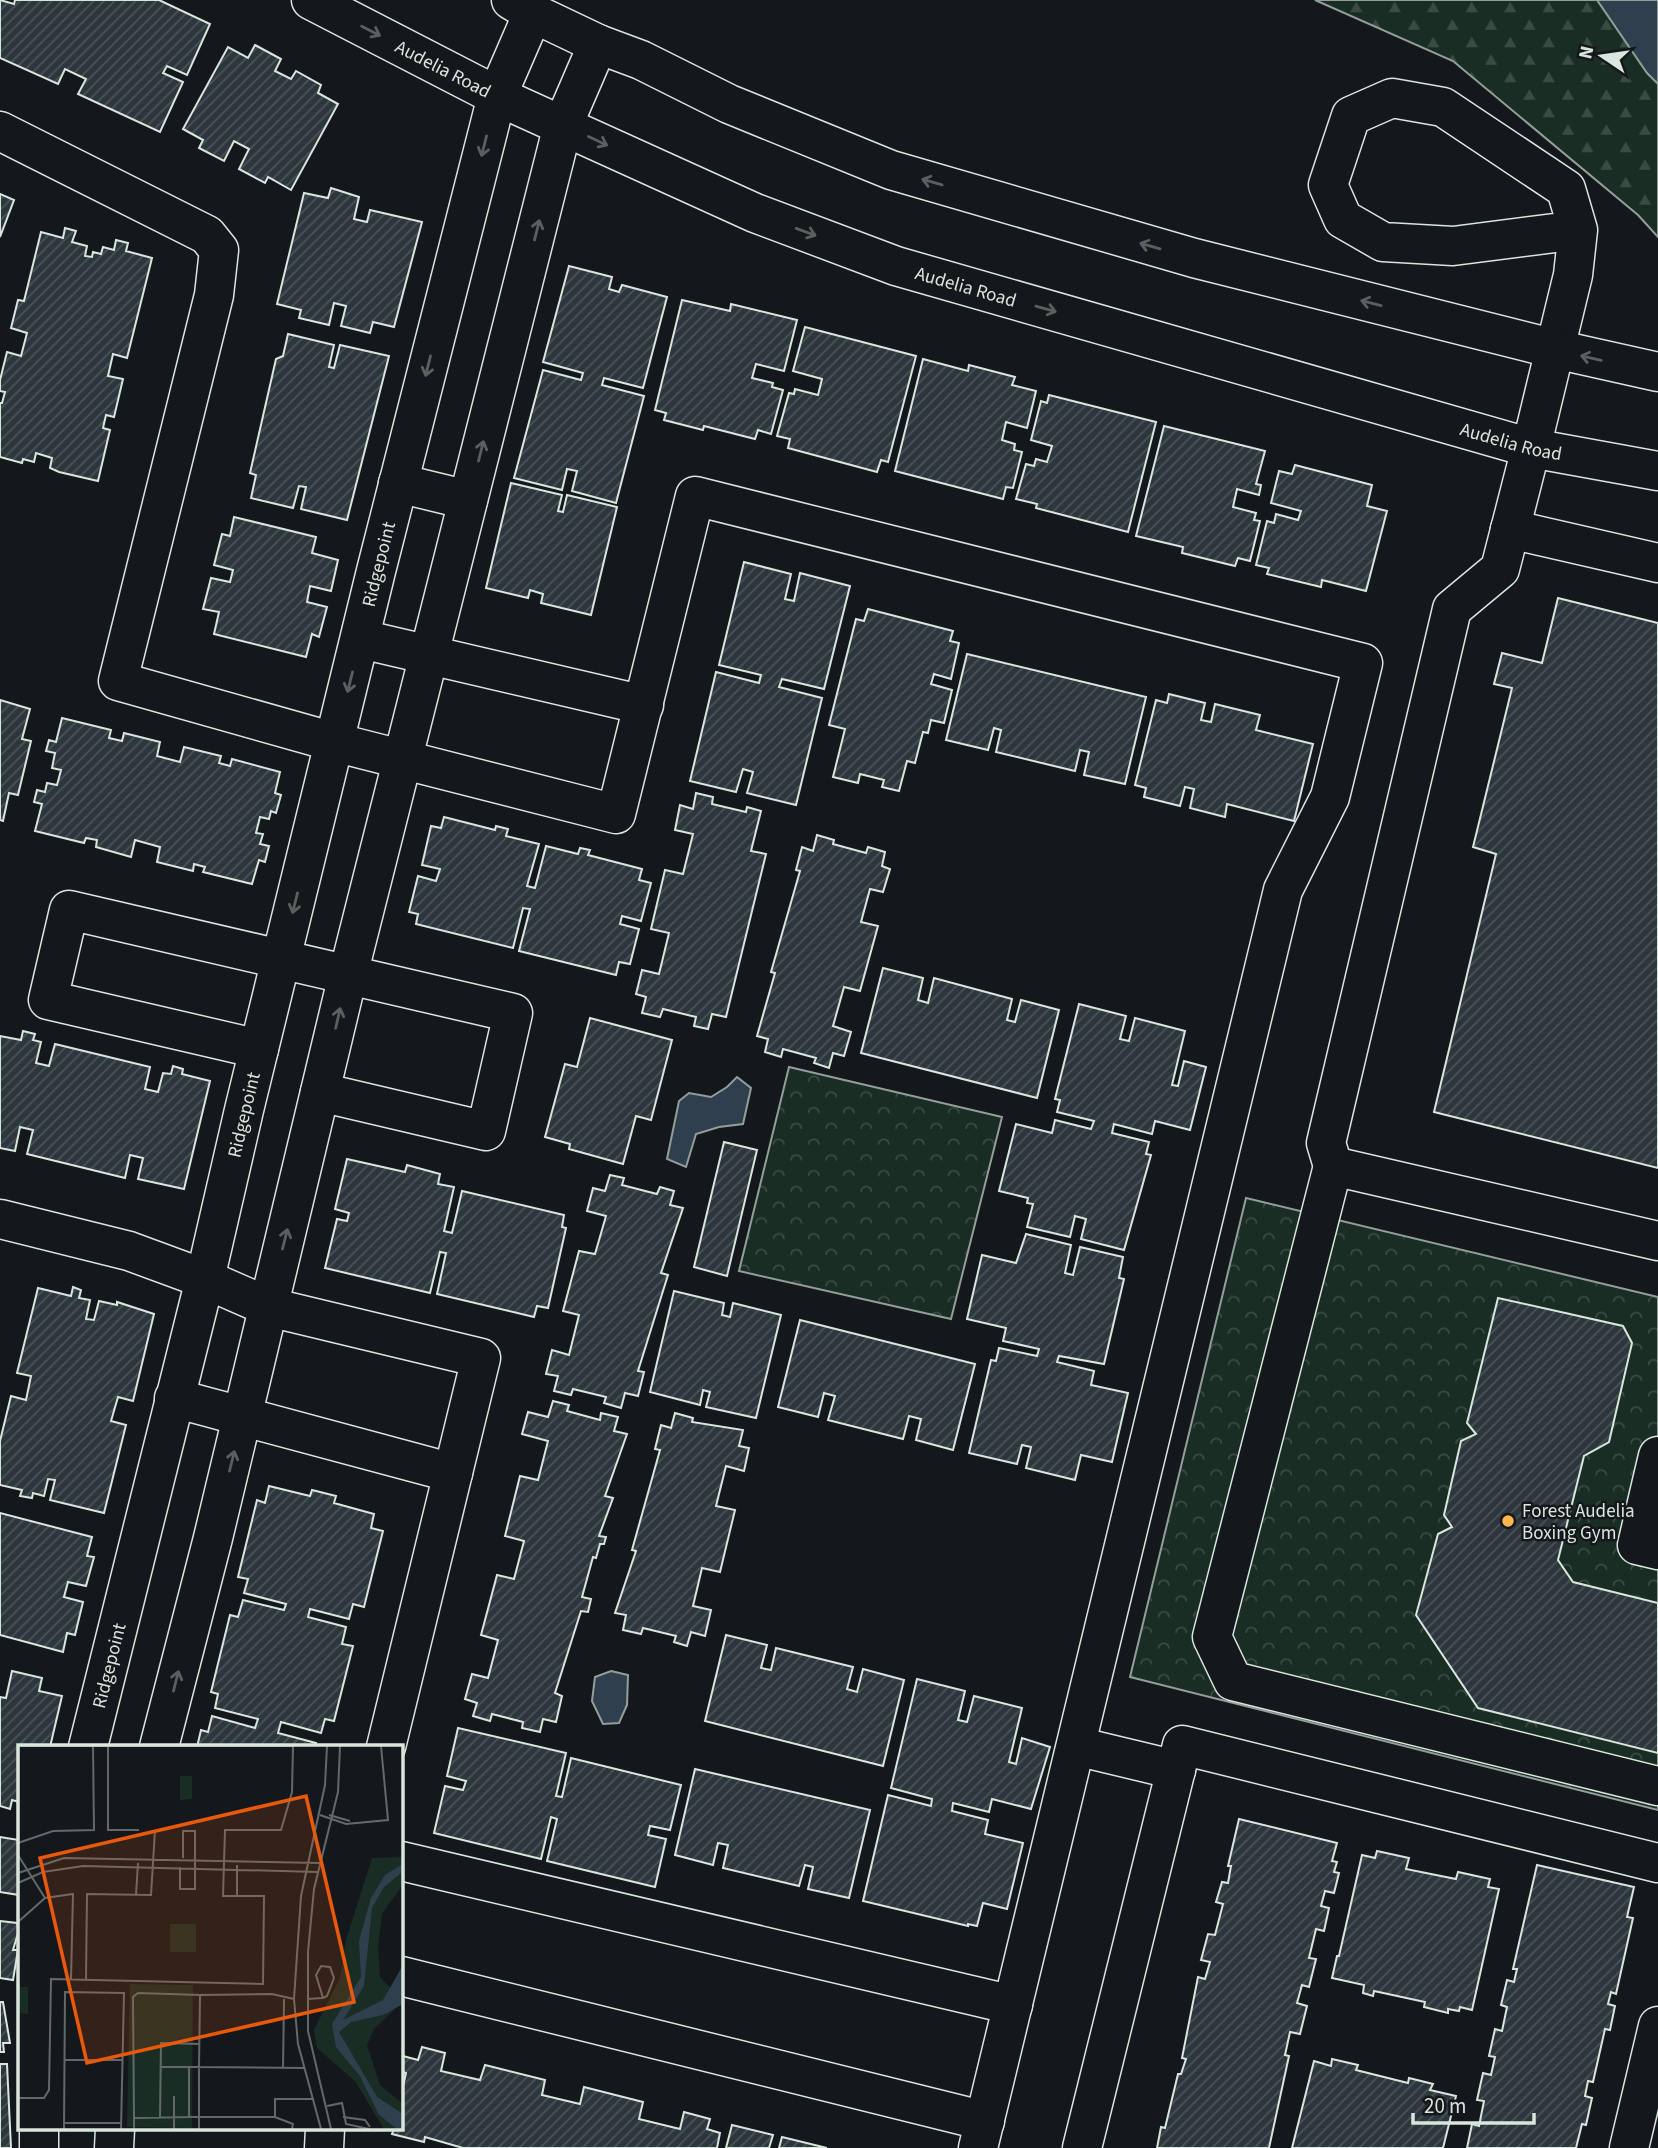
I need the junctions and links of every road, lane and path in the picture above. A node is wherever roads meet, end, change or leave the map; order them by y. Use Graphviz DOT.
graph roads {
  1 [pos="311,0"];
  2 [pos="522,7"];
  3 [pos="598,44"];
  4 [pos="496,96"];
  5 [pos="564,125"];
  6 [pos="0,131"];
  7 [pos="1578,230"];
  8 [pos="1555,349"];
  9 [pos="1658,372"];
  10 [pos="1531,448"];
  11 [pos="1658,471"];
  12 [pos="398,483"];
  13 [pos="468,500"];
  14 [pos="1510,529"];
  15 [pos="1658,563"];
  16 [pos="361,639"];
  17 [pos="429,654"];
  18 [pos="644,705"];
  19 [pos="334,742"];
  20 [pos="403,759"];
  21 [pos="281,959"];
  22 [pos="348,975"];
  23 [pos="259,1049"];
  24 [pos="320,1092"];
  25 [pos="1333,1166"];
  26 [pos="0,1219"];
  27 [pos="1658,1241"];
  28 [pos="205,1279"];
  29 [pos="269,1307"];
  30 [pos="174,1398"];
  31 [pos="243,1415"];
  32 [pos="1658,1456"];
  33 [pos="453,1472"];
  34 [pos="1658,1550"];
  35 [pos="88,1745"];
  36 [pos="160,1745"];
  37 [pos="386,1745"];
  38 [pos="1076,1746"];
  39 [pos="1176,1770"];
  40 [pos="1658,1786"];
  41 [pos="402,1861"];
  42 [pos="1658,1863"];
  43 [pos="402,1976"];
  44 [pos="1013,2005"];
  45 [pos="1658,2026"];
  46 [pos="39,2130"];
  47 [pos="115,2130"];
  48 [pos="325,2130"];
  49 [pos="982,2134"];
  50 [pos="39,2148"];
  51 [pos="114,2148"];
  52 [pos="324,2148"];
  53 [pos="1082,2148"];
  54 [pos="1629,2148"];
  1 -- 4 [label="street, Audelia Road, one-way"];
  2 -- 3 [label="street"];
  2 -- 4 [label="street, Ridgepoint"];
  3 -- 5 [label="street"];
  8 -- 3 [label="street, one-way"];
  4 -- 5 [label="street, Audelia Road"];
  4 -- 12 [label="street, Ridgepoint, one-way"];
  5 -- 10 [label="street, Audelia Road, one-way"];
  13 -- 5 [label="street, one-way"];
  6 -- 19 [label="street"];
  7 -- 7 [label="street"];
  7 -- 8 [label="street"];
  9 -- 8 [label="street, one-way"];
  8 -- 10 [label="street"];
  10 -- 11 [label="street, Audelia Road"];
  10 -- 14 [label="street"];
  12 -- 13 [label="street"];
  12 -- 16 [label="street, Ridgepoint"];
  13 -- 17 [label="street"];
  14 -- 15 [label="street"];
  14 -- 25 [label="street"];
  16 -- 17 [label="street"];
  16 -- 19 [label="street, Ridgepoint, one-way"];
  17 -- 18 [label="street"];
  17 -- 20 [label="street"];
  18 -- 20 [label="street"];
  18 -- 38 [label="street"];
  19 -- 20 [label="street"];
  19 -- 21 [label="street, Ridgepoint, one-way"];
  20 -- 22 [label="street"];
  21 -- 22 [label="street"];
  21 -- 23 [label="street, Ridgepoint"];
  21 -- 23 [label="street"];
  24 -- 22 [label="street, one-way"];
  22 -- 24 [label="street"];
  23 -- 28 [label="street, Ridgepoint"];
  29 -- 24 [label="street, one-way"];
  25 -- 27 [label="street"];
  25 -- 40 [label="street"];
  26 -- 28 [label="street"];
  28 -- 29 [label="street"];
  28 -- 30 [label="street, Ridgepoint"];
  29 -- 31 [label="street"];
  29 -- 33 [label="street"];
  30 -- 31 [label="street"];
  30 -- 35 [label="street, Ridgepoint"];
  31 -- 33 [label="street"];
  36 -- 31 [label="street, one-way"];
  32 -- 34 [label="street"];
  33 -- 37 [label="street"];
  38 -- 39 [label="street"];
  38 -- 44 [label="street"];
  39 -- 42 [label="street"];
  39 -- 53 [label="street"];
  41 -- 44 [label="street"];
  43 -- 49 [label="street"];
  44 -- 49 [label="street"];
  45 -- 54 [label="street"];
  46 -- 50 [label="street"];
  47 -- 51 [label="street"];
  48 -- 52 [label="street"];
}
